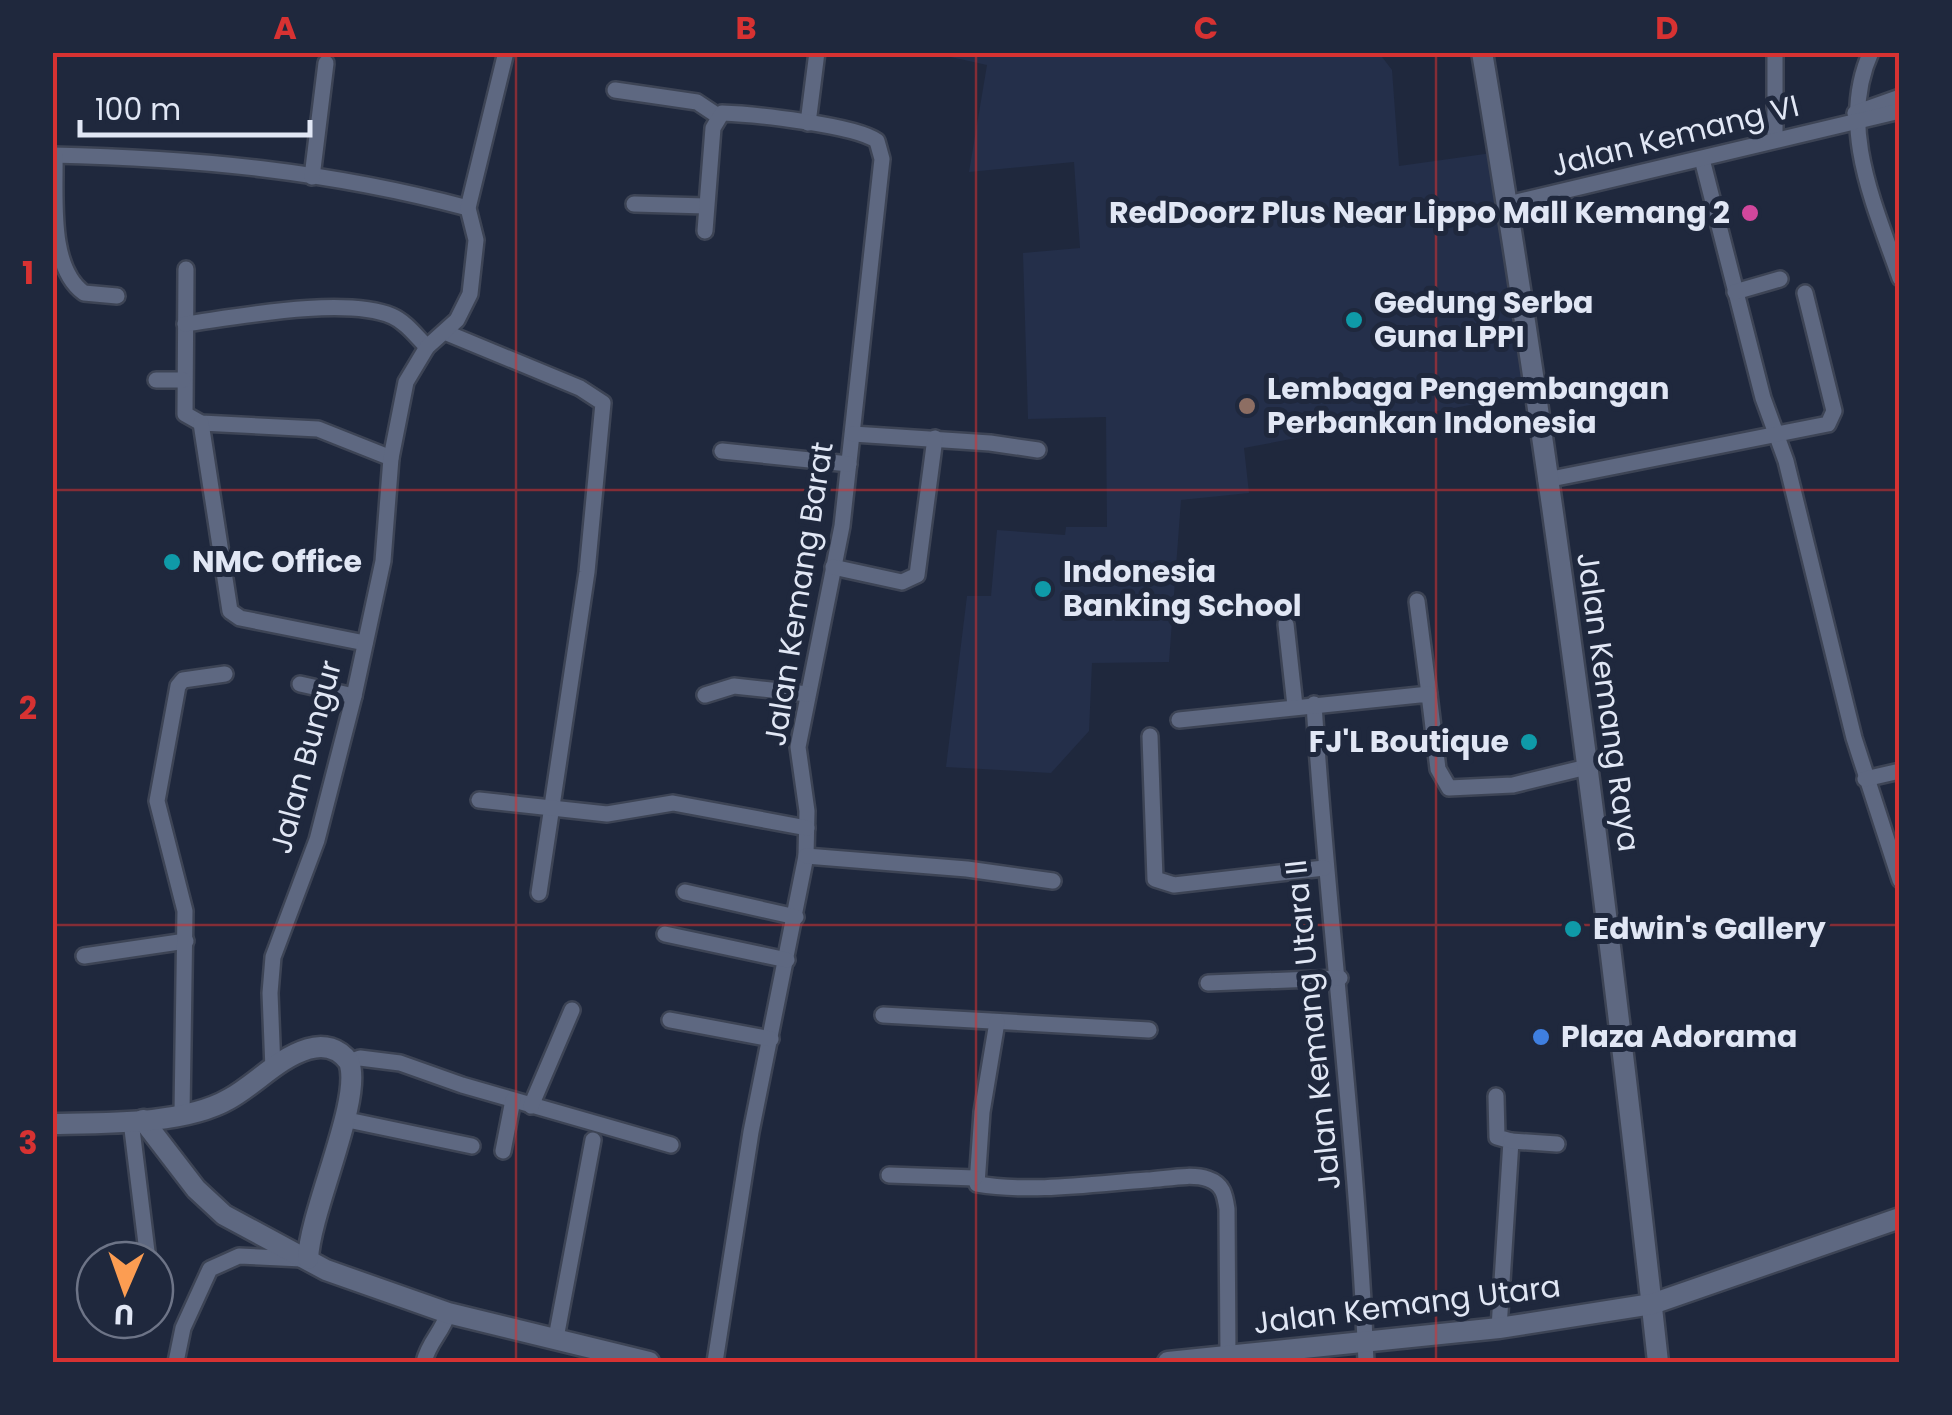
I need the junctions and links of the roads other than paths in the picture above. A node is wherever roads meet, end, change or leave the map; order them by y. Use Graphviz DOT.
graph roads {
  1 [pos="506,52"];
  2 [pos="817,52"];
  3 [pos="1482,52"];
  4 [pos="1776,52"];
  5 [pos="1871,52"];
  6 [pos="326,63"];
  7 [pos="615,90"];
  8 [pos="1900,97"];
  9 [pos="1900,110"];
  10 [pos="718,116"];
  11 [pos="1855,117"];
  12 [pos="808,124"];
  13 [pos="1776,138"];
  14 [pos="54,155"];
  15 [pos="1702,159"];
  16 [pos="312,177"];
  17 [pos="634,204"];
  18 [pos="1508,204"];
  19 [pos="706,206"];
  20 [pos="468,208"];
  21 [pos="705,231"];
  22 [pos="186,269"];
  23 [pos="1780,278"];
  24 [pos="1900,278"];
  25 [pos="1735,292"];
  26 [pos="1805,293"];
  27 [pos="117,296"];
  28 [pos="185,324"];
  29 [pos="447,332"];
  30 [pos="427,347"];
  31 [pos="156,380"];
  32 [pos="183,380"];
  33 [pos="202,423"];
  34 [pos="1776,431"];
  35 [pos="852,434"];
  36 [pos="935,438"];
  37 [pos="1038,450"];
  38 [pos="722,451"];
  39 [pos="392,458"];
  40 [pos="849,464"];
  41 [pos="1546,480"];
  42 [pos="833,567"];
  43 [pos="1417,601"];
  44 [pos="1286,624"];
  45 [pos="365,643"];
  46 [pos="225,674"];
  47 [pos="300,684"];
  48 [pos="808,694"];
  49 [pos="1429,694"];
  50 [pos="705,695"];
  51 [pos="354,696"];
  52 [pos="1314,704"];
  53 [pos="1295,706"];
  54 [pos="1180,720"];
  55 [pos="1150,736"];
  56 [pos="1588,767"];
  57 [pos="1900,771"];
  58 [pos="1865,780"];
  59 [pos="479,800"];
  60 [pos="550,808"];
  61 [pos="807,828"];
  62 [pos="1896,853"];
  63 [pos="806,856"];
  64 [pos="1324,868"];
  65 [pos="1900,880"];
  66 [pos="1053,882"];
  67 [pos="685,892"];
  68 [pos="538,893"];
  69 [pos="796,916"];
  70 [pos="665,934"];
  71 [pos="186,941"];
  72 [pos="84,956"];
  73 [pos="787,960"];
  74 [pos="1340,978"];
  75 [pos="1208,983"];
  76 [pos="572,1010"];
  77 [pos="882,1015"];
  78 [pos="670,1020"];
  79 [pos="997,1022"];
  80 [pos="1149,1030"];
  81 [pos="771,1039"];
  82 [pos="349,1062"];
  83 [pos="273,1069"];
  84 [pos="1496,1096"];
  85 [pos="514,1100"];
  86 [pos="531,1106"];
  87 [pos="182,1113"];
  88 [pos="343,1119"];
  89 [pos="137,1121"];
  90 [pos="52,1124"];
  91 [pos="593,1140"];
  92 [pos="1511,1141"];
  93 [pos="671,1144"];
  94 [pos="1558,1144"];
  95 [pos="472,1146"];
  96 [pos="502,1152"];
  97 [pos="890,1175"];
  98 [pos="976,1178"];
  99 [pos="1900,1218"];
  100 [pos="146,1240"];
  101 [pos="308,1259"];
  102 [pos="1652,1304"];
  103 [pos="448,1313"];
  104 [pos="1499,1328"];
  105 [pos="556,1338"];
  106 [pos="1366,1352"];
  107 [pos="1228,1356"];
  108 [pos="176,1362"];
  109 [pos="424,1362"];
  110 [pos="649,1362"];
  111 [pos="715,1362"];
  112 [pos="1168,1362"];
  113 [pos="1658,1362"];
  1 -- 20 [label="street, Jalan Bungur"];
  2 -- 12 [label="street"];
  3 -- 18 [label="street, Jalan Kemang Raya"];
  4 -- 13 [label="street"];
  5 -- 11 [label="street"];
  6 -- 16 [label="street"];
  7 -- 10 [label="street, Jalan Kemang Barat"];
  8 -- 11 [label="street"];
  9 -- 11 [label="street, Jalan Kemang VI"];
  10 -- 12 [label="street, Jalan Kemang Barat"];
  10 -- 19 [label="street"];
  11 -- 13 [label="street, Jalan Kemang VI"];
  11 -- 24 [label="street"];
  12 -- 35 [label="street, Jalan Kemang Barat"];
  13 -- 15 [label="street, Jalan Kemang VI"];
  14 -- 16 [label="street"];
  14 -- 27 [label="street"];
  15 -- 18 [label="street, Jalan Kemang VI"];
  15 -- 25 [label="street"];
  16 -- 20 [label="street"];
  17 -- 19 [label="street"];
  18 -- 41 [label="street, Jalan Kemang Raya"];
  19 -- 21 [label="street"];
  20 -- 29 [label="street, Jalan Bungur"];
  22 -- 28 [label="street"];
  23 -- 25 [label="street"];
  25 -- 34 [label="street"];
  26 -- 34 [label="street"];
  28 -- 30 [label="street"];
  28 -- 32 [label="street"];
  29 -- 30 [label="street, Jalan Bungur"];
  29 -- 60 [label="street"];
  30 -- 39 [label="street, Jalan Bungur"];
  31 -- 32 [label="street"];
  32 -- 33 [label="street"];
  33 -- 39 [label="street"];
  33 -- 45 [label="street"];
  34 -- 41 [label="street"];
  34 -- 58 [label="street"];
  35 -- 36 [label="street"];
  35 -- 40 [label="street, Jalan Kemang Barat"];
  36 -- 37 [label="street"];
  36 -- 42 [label="street"];
  38 -- 40 [label="street"];
  39 -- 45 [label="street, Jalan Bungur"];
  40 -- 42 [label="street, Jalan Kemang Barat"];
  41 -- 56 [label="street, Jalan Kemang Raya"];
  42 -- 48 [label="street, Jalan Kemang Barat"];
  43 -- 49 [label="street"];
  44 -- 53 [label="street"];
  45 -- 51 [label="street, Jalan Bungur"];
  46 -- 71 [label="street"];
  47 -- 51 [label="street"];
  48 -- 50 [label="street"];
  48 -- 61 [label="street, Jalan Kemang Barat"];
  49 -- 52 [label="street"];
  49 -- 56 [label="street"];
  51 -- 83 [label="street, Jalan Bungur"];
  52 -- 53 [label="street"];
  52 -- 64 [label="street, Jalan Kemang Utara II"];
  53 -- 54 [label="street"];
  55 -- 64 [label="street"];
  56 -- 102 [label="street, Jalan Kemang Raya"];
  57 -- 58 [label="street"];
  58 -- 62 [label="street"];
  59 -- 60 [label="street"];
  60 -- 61 [label="street"];
  60 -- 68 [label="street"];
  61 -- 63 [label="street, Jalan Kemang Barat"];
  62 -- 65 [label="street"];
  63 -- 66 [label="street"];
  63 -- 69 [label="street, Jalan Kemang Barat"];
  64 -- 74 [label="street, Jalan Kemang Utara II"];
  67 -- 69 [label="street"];
  69 -- 73 [label="street, Jalan Kemang Barat"];
  70 -- 73 [label="street"];
  71 -- 72 [label="street"];
  71 -- 87 [label="street"];
  73 -- 81 [label="street, Jalan Kemang Barat"];
  74 -- 75 [label="street"];
  74 -- 106 [label="street, Jalan Kemang Utara II"];
  76 -- 86 [label="street"];
  77 -- 79 [label="street"];
  78 -- 81 [label="street"];
  79 -- 80 [label="street"];
  79 -- 98 [label="street"];
  81 -- 111 [label="street, Jalan Kemang Barat"];
  82 -- 83 [label="street"];
  82 -- 85 [label="street"];
  82 -- 88 [label="street"];
  83 -- 87 [label="street"];
  84 -- 92 [label="street"];
  85 -- 86 [label="street"];
  85 -- 96 [label="street"];
  86 -- 93 [label="street"];
  87 -- 89 [label="street"];
  88 -- 95 [label="street"];
  88 -- 101 [label="street"];
  89 -- 90 [label="street"];
  89 -- 100 [label="street"];
  89 -- 101 [label="street"];
  91 -- 105 [label="street"];
  92 -- 94 [label="street"];
  92 -- 104 [label="street"];
  97 -- 98 [label="street"];
  98 -- 107 [label="street"];
  99 -- 102 [label="street, Jalan Kemang Utara"];
  101 -- 103 [label="street"];
  101 -- 108 [label="street"];
  102 -- 104 [label="street, Jalan Kemang Utara"];
  102 -- 113 [label="street, Jalan Kemang Raya"];
  103 -- 105 [label="street"];
  103 -- 109 [label="street"];
  104 -- 106 [label="street, Jalan Kemang Utara"];
  105 -- 110 [label="street"];
  106 -- 107 [label="street, Jalan Kemang Utara"];
  107 -- 112 [label="street, Jalan Kemang Utara"];
}
